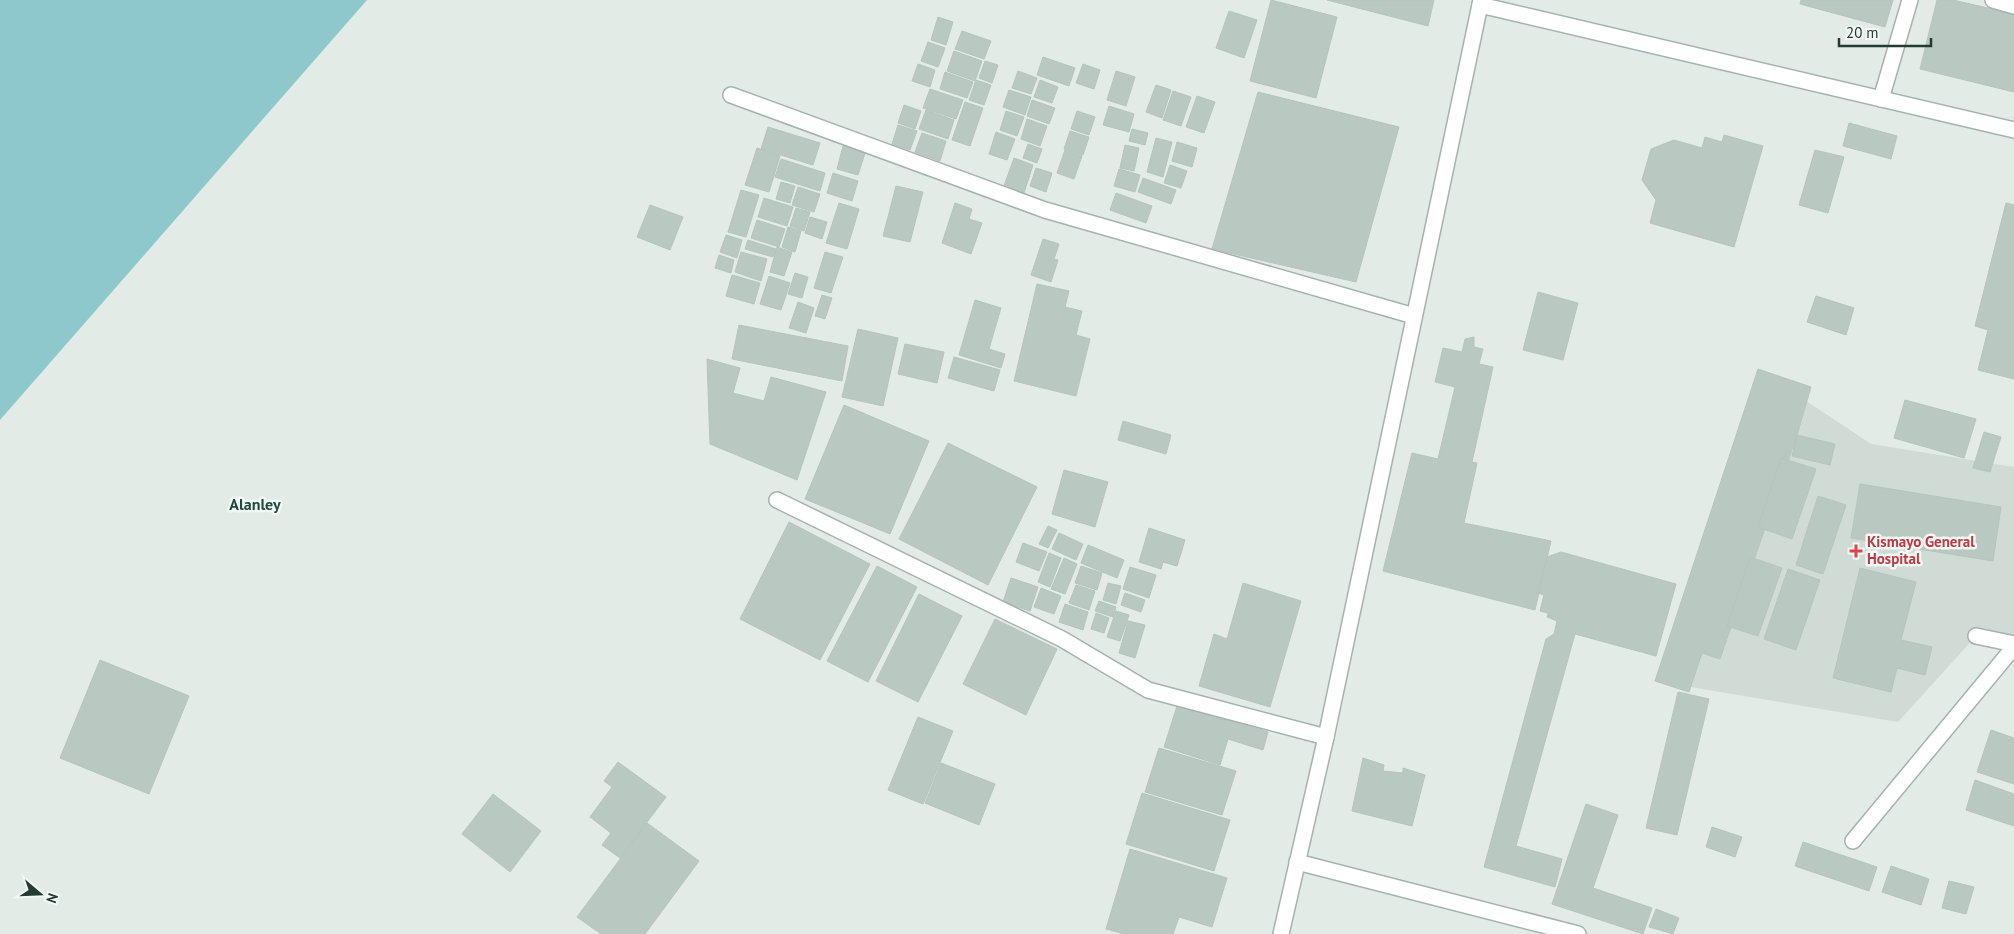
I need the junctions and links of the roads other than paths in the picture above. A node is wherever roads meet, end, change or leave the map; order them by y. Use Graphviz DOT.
graph roads {
  1 [pos="1910,0"];
  2 [pos="1994,0"];
  3 [pos="1481,2"];
  4 [pos="2014,6"];
  5 [pos="731,95"];
  6 [pos="1881,99"];
  7 [pos="2014,130"];
  8 [pos="1414,316"];
  9 [pos="777,500"];
  10 [pos="1976,636"];
  11 [pos="2014,645"];
  12 [pos="1326,738"];
  13 [pos="1853,841"];
  14 [pos="1297,862"];
  15 [pos="1281,934"];
  16 [pos="1578,934"];
  1 -- 6 [label="street"];
  2 -- 4 [label="street"];
  3 -- 6 [label="street"];
  3 -- 8 [label="street"];
  5 -- 8 [label="street"];
  6 -- 7 [label="street"];
  8 -- 12 [label="street"];
  9 -- 12 [label="street"];
  10 -- 11 [label="street"];
  11 -- 13 [label="street"];
  12 -- 14 [label="street"];
  14 -- 15 [label="street"];
  14 -- 16 [label="street"];
}
